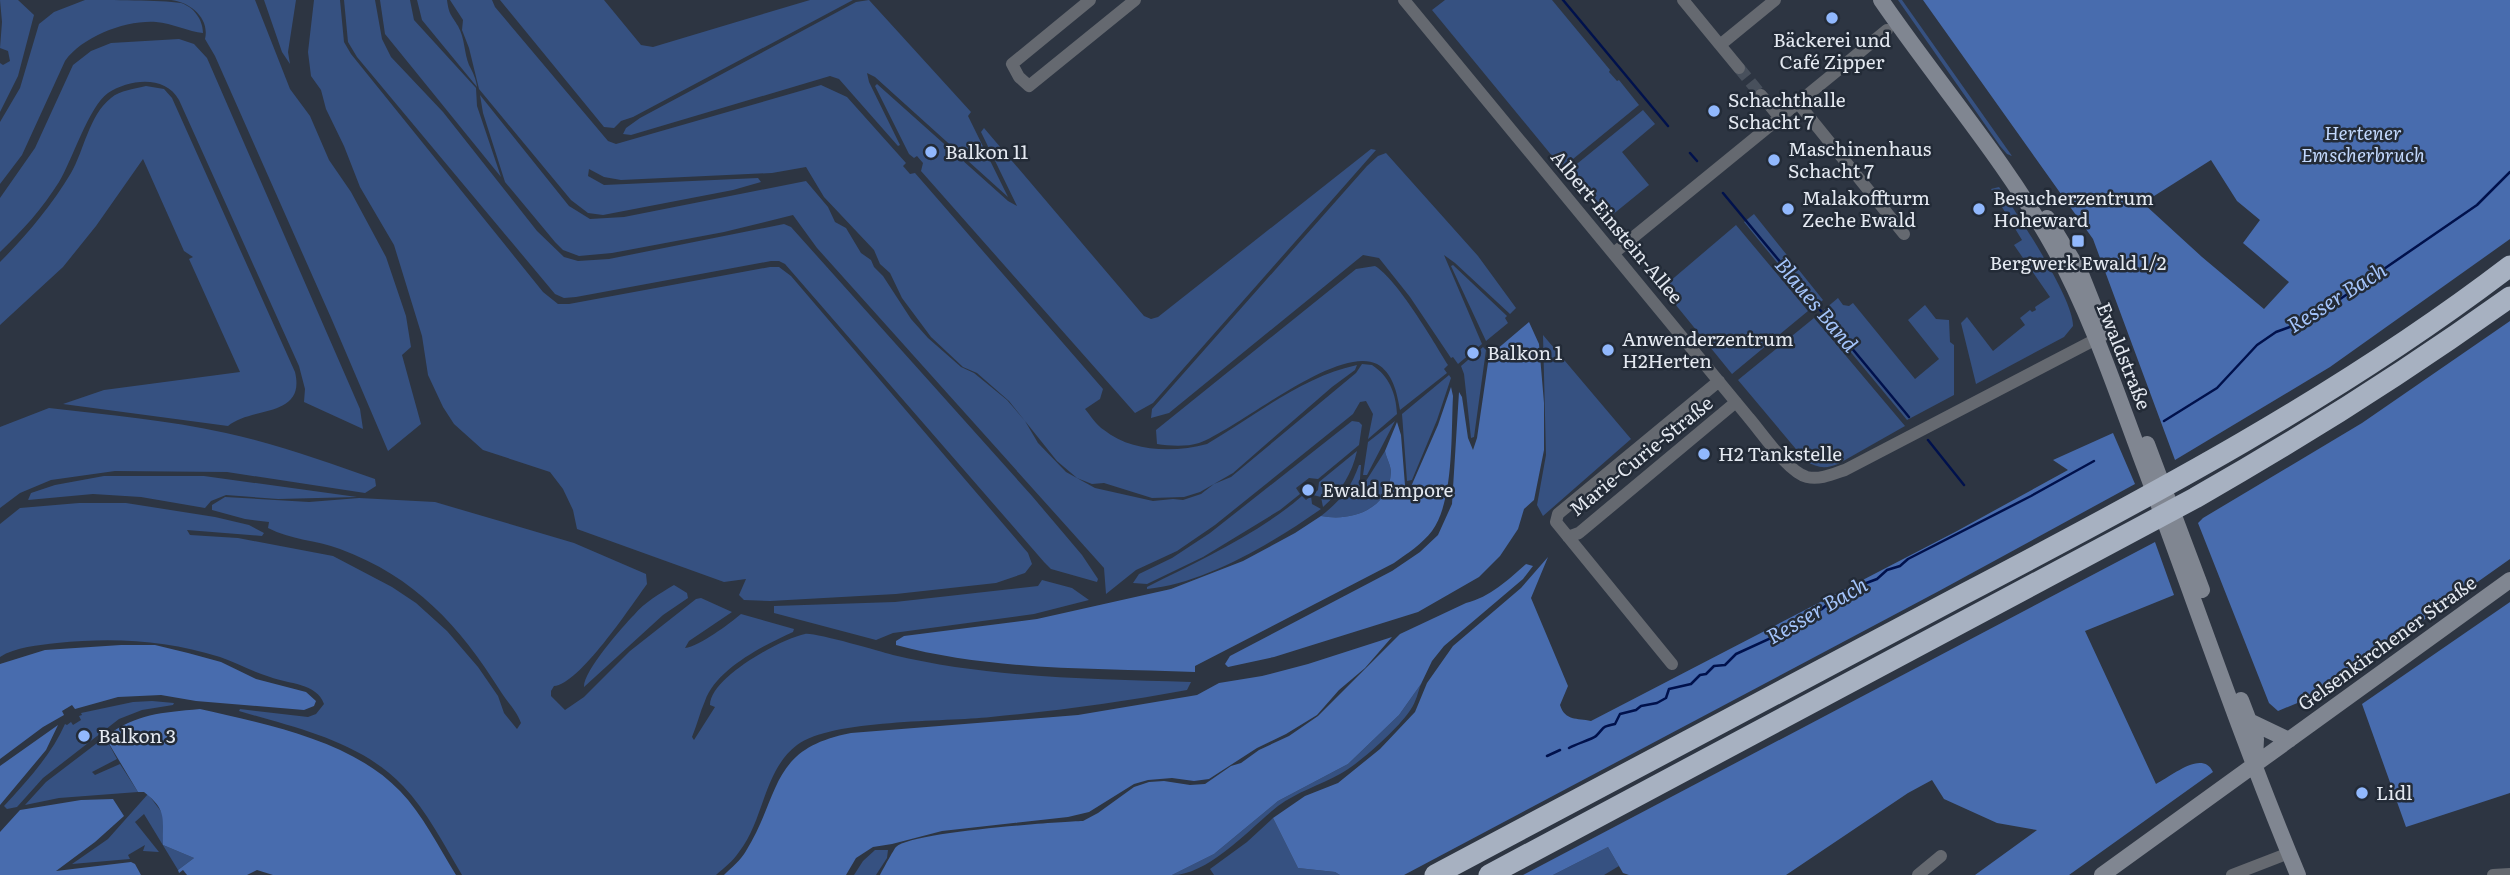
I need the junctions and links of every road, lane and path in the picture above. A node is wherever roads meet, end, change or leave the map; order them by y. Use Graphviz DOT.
graph roads {
  1 [pos="1090,0"];
  2 [pos="1135,0"];
  3 [pos="1404,0"];
  4 [pos="1683,0"];
  5 [pos="1775,0"];
  6 [pos="1881,0"];
  7 [pos="1894,0"];
  8 [pos="1887,30"];
  9 [pos="1720,45"];
  10 [pos="1739,68"];
  11 [pos="1761,95"];
  12 [pos="1798,103"];
  13 [pos="1780,118"];
  14 [pos="1903,234"];
  15 [pos="1614,253"];
  16 [pos="2510,266"];
  17 [pos="2510,297"];
  18 [pos="2100,336"];
  19 [pos="1719,381"];
  20 [pos="1737,402"];
  21 [pos="1568,537"];
  22 [pos="2510,580"];
  23 [pos="1672,664"];
  24 [pos="2249,721"];
  25 [pos="2289,740"];
  26 [pos="2255,765"];
  27 [pos="2289,853"];
  28 [pos="1941,856"];
  29 [pos="2510,874"];
  30 [pos="1435,875"];
  31 [pos="1489,875"];
  32 [pos="1918,875"];
  33 [pos="2102,875"];
  34 [pos="2232,875"];
  35 [pos="2298,875"];
  36 [pos="2493,875"];
  1 -- 2 [label="street"];
  3 -- 15 [label="street, Albert-Einstein-Allee"];
  4 -- 9 [label="street"];
  5 -- 9 [label="street"];
  6 -- 18 [label="main road, Ewaldstraße"];
  7 -- 18 [label="main road, Ewaldstraße"];
  8 -- 12 [label="street"];
  9 -- 10 [label="street"];
  11 -- 13 [label="street"];
  12 -- 13 [label="street"];
  12 -- 14 [label="street"];
  13 -- 15 [label="street"];
  15 -- 19 [label="street, Albert-Einstein-Allee"];
  16 -- 30 [label="highway"];
  17 -- 31 [label="highway"];
  18 -- 20 [label="street, Albert-Einstein-Allee"];
  18 -- 24 [label="main road, Ewaldstraße"];
  18 -- 26 [label="main road, Ewaldstraße"];
  19 -- 20 [label="street, Albert-Einstein-Allee"];
  19 -- 21 [label="street, Marie-Curie-Straße"];
  20 -- 21 [label="street, Marie-Curie-Straße"];
  21 -- 23 [label="street, Marie-Curie-Straße"];
  22 -- 25 [label="main road, Gelsenkirchener Straße"];
  24 -- 25 [label="main road"];
  24 -- 26 [label="main road, Ewaldstraße"];
  25 -- 26 [label="main road, Gelsenkirchener Straße"];
  26 -- 27 [label="main road, Ewaldstraße"];
  26 -- 33 [label="main road, Gelsenkirchener Straße"];
  27 -- 34 [label="street"];
  27 -- 35 [label="main road, Ewaldstraße"];
  28 -- 32 [label="street"];
  29 -- 36 [label="street"];
}
